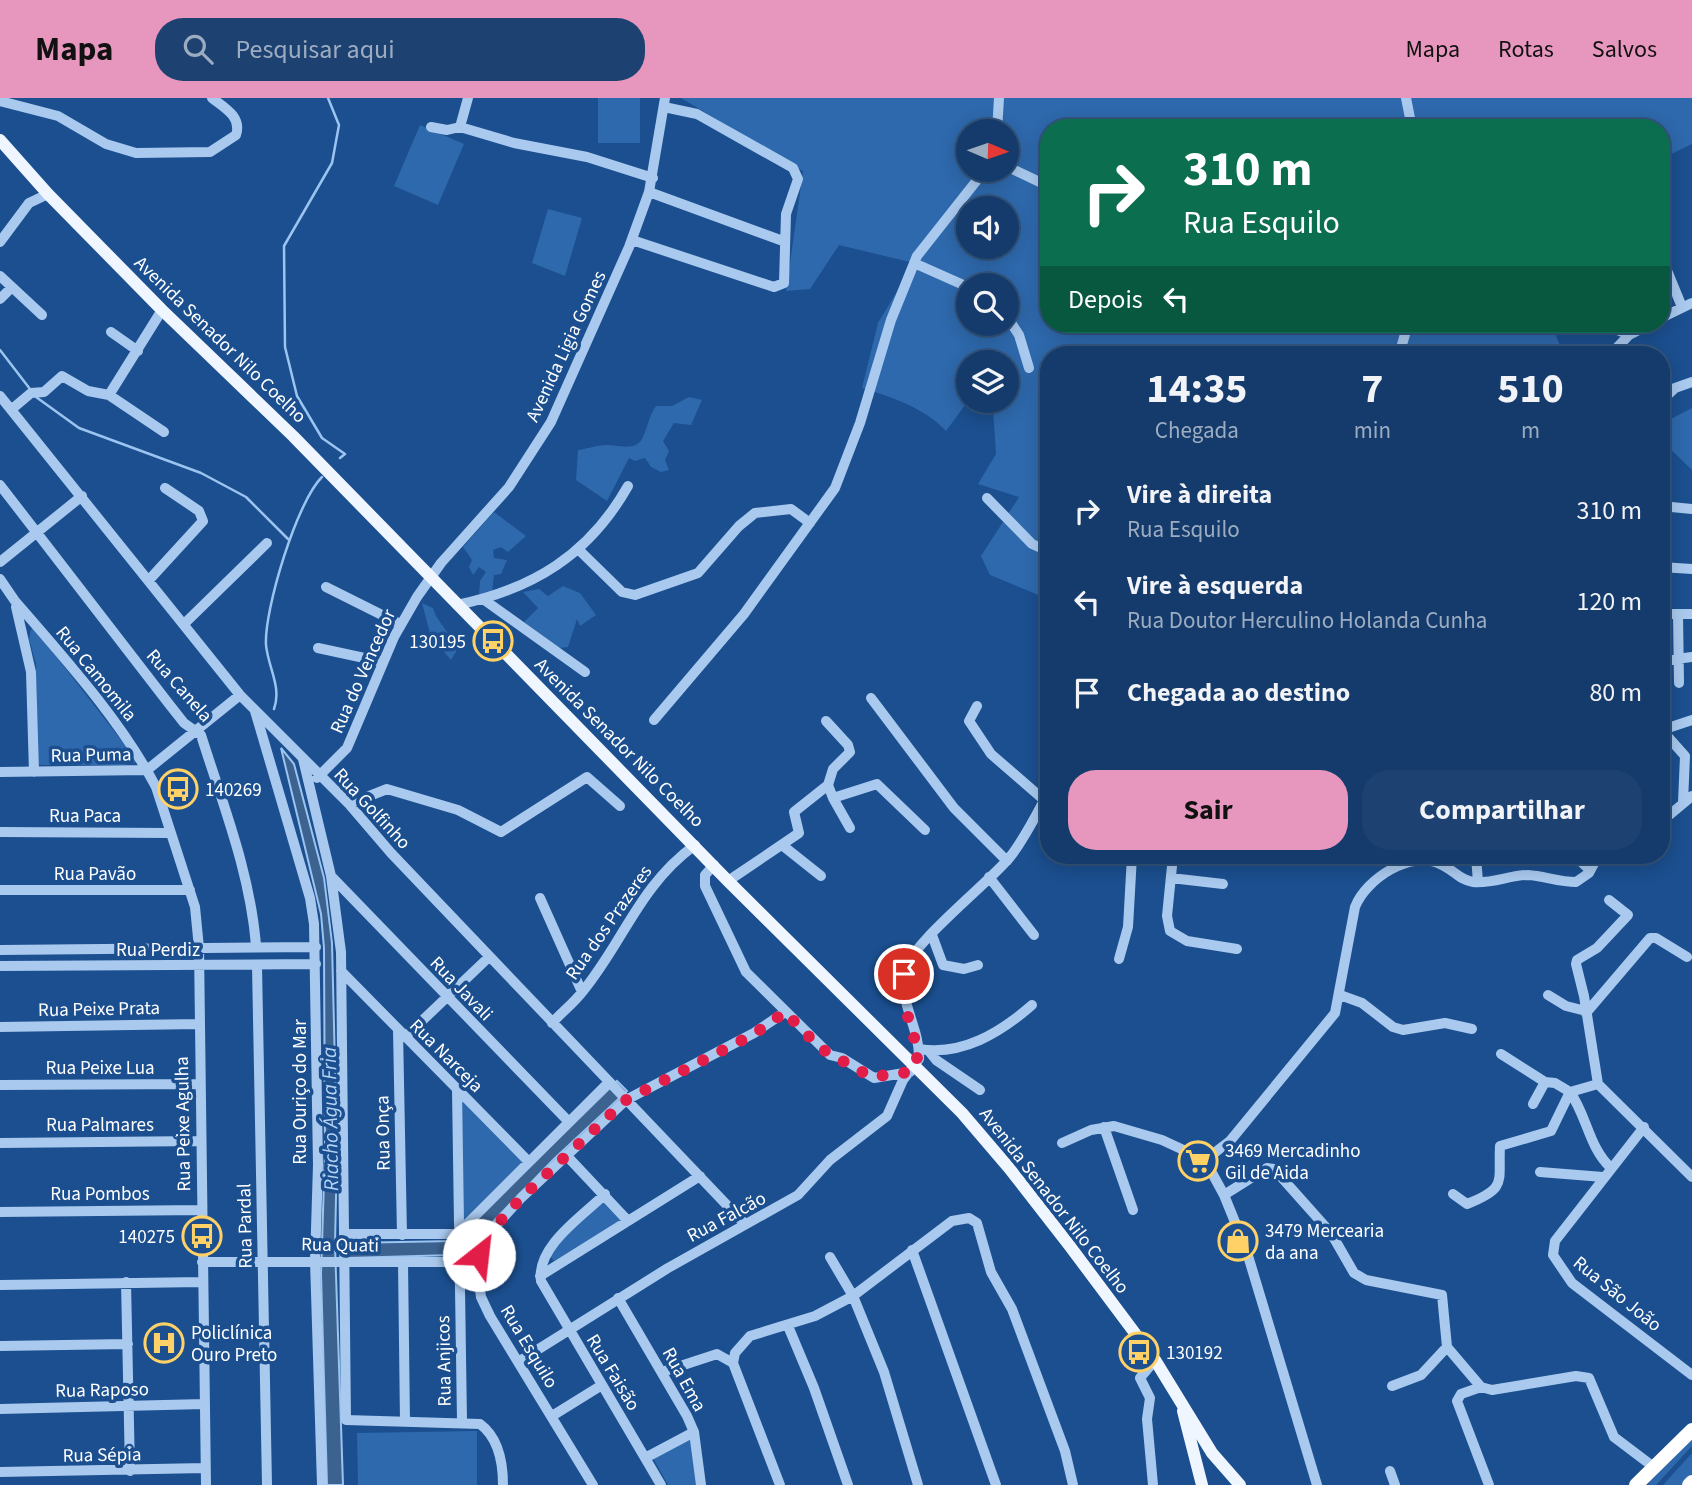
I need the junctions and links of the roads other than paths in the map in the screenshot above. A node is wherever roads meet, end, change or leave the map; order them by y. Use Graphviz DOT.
graph roads {
  1 [pos="212,98"];
  2 [pos="999,98"];
  3 [pos="1406,98"];
  4 [pos="467,99"];
  5 [pos="0,101"];
  6 [pos="665,103"];
  7 [pos="998,119"];
  8 [pos="1410,119"];
  9 [pos="431,127"];
  10 [pos="460,127"];
  11 [pos="0,140"];
  12 [pos="1019,172"];
  13 [pos="653,178"];
  14 [pos="976,182"];
  15 [pos="1040,182"];
  16 [pos="649,192"];
  17 [pos="48,194"];
  18 [pos="632,240"];
  19 [pos="783,241"];
  20 [pos="0,242"];
  21 [pos="914,262"];
  22 [pos="0,276"];
  23 [pos="1670,276"];
  24 [pos="956,281"];
  25 [pos="12,287"];
  26 [pos="0,299"];
  27 [pos="1687,305"];
  28 [pos="162,310"];
  29 [pos="1670,314"];
  30 [pos="42,315"];
  31 [pos="111,332"];
  32 [pos="1624,333"];
  33 [pos="1633,333"];
  34 [pos="1019,335"];
  35 [pos="1629,335"];
  36 [pos="1619,346"];
  37 [pos="138,351"];
  38 [pos="1029,368"];
  39 [pos="1692,382"];
  40 [pos="1670,393"];
  41 [pos="109,395"];
  42 [pos="0,396"];
  43 [pos="12,409"];
  44 [pos="164,432"];
  45 [pos="0,485"];
  46 [pos="628,486"];
  47 [pos="165,488"];
  48 [pos="82,496"];
  49 [pos="987,498"];
  50 [pos="1670,507"];
  51 [pos="1692,509"];
  52 [pos="810,523"];
  53 [pos="37,533"];
  54 [pos="267,543"];
  55 [pos="1040,548"];
  56 [pos="579,550"];
  57 [pos="0,562"];
  58 [pos="1670,568"];
  59 [pos="1692,569"];
  60 [pos="431,577"];
  61 [pos="0,579"];
  62 [pos="149,580"];
  63 [pos="326,587"];
  64 [pos="483,599"];
  65 [pos="15,601"];
  66 [pos="457,605"];
  67 [pos="1670,614"];
  68 [pos="1678,614"];
  69 [pos="1692,614"];
  70 [pos="184,624"];
  71 [pos="400,624"];
  72 [pos="318,648"];
  73 [pos="1692,657"];
  74 [pos="1679,659"];
  75 [pos="1670,660"];
  76 [pos="383,662"];
  77 [pos="585,672"];
  78 [pos="1679,682"];
  79 [pos="240,695"];
  80 [pos="871,698"];
  81 [pos="977,706"];
  82 [pos="255,708"];
  83 [pos="654,720"];
  84 [pos="826,720"];
  85 [pos="1692,720"];
  86 [pos="1670,727"];
  87 [pos="194,730"];
  88 [pos="1670,738"];
  89 [pos="303,759"];
  90 [pos="148,770"];
  91 [pos="0,772"];
  92 [pos="34,772"];
  93 [pos="320,776"];
  94 [pos="828,785"];
  95 [pos="309,788"];
  96 [pos="1040,792"];
  97 [pos="833,798"];
  98 [pos="1688,799"];
  99 [pos="349,804"];
  100 [pos="620,806"];
  101 [pos="1040,807"];
  102 [pos="1670,814"];
  103 [pos="850,828"];
  104 [pos="925,830"];
  105 [pos="0,832"];
  106 [pos="170,833"];
  107 [pos="695,845"];
  108 [pos="782,845"];
  109 [pos="1007,861"];
  110 [pos="1132,864"];
  111 [pos="1172,864"];
  112 [pos="1393,864"];
  113 [pos="1440,864"];
  114 [pos="1477,864"];
  115 [pos="1584,864"];
  116 [pos="1593,864"];
  117 [pos="714,865"];
  118 [pos="1590,870"];
  119 [pos="331,876"];
  120 [pos="821,876"];
  121 [pos="989,877"];
  122 [pos="1171,878"];
  123 [pos="728,881"];
  124 [pos="1478,882"];
  125 [pos="1223,884"];
  126 [pos="0,890"];
  127 [pos="190,890"];
  128 [pos="540,898"];
  129 [pos="1609,900"];
  130 [pos="932,935"];
  131 [pos="1034,935"];
  132 [pos="256,946"];
  133 [pos="316,947"];
  134 [pos="199,948"];
  135 [pos="1237,949"];
  136 [pos="0,950"];
  137 [pos="489,957"];
  138 [pos="1687,957"];
  139 [pos="1119,959"];
  140 [pos="316,964"];
  141 [pos="978,965"];
  142 [pos="0,966"];
  143 [pos="198,966"];
  144 [pos="257,966"];
  145 [pos="341,971"];
  146 [pos="582,992"];
  147 [pos="1340,995"];
  148 [pos="1548,995"];
  149 [pos="447,998"];
  150 [pos="1032,1005"];
  151 [pos="785,1012"];
  152 [pos="1586,1012"];
  153 [pos="552,1023"];
  154 [pos="199,1024"];
  155 [pos="0,1027"];
  156 [pos="1472,1029"];
  157 [pos="401,1033"];
  158 [pos="923,1050"];
  159 [pos="1501,1054"];
  160 [pos="913,1068"];
  161 [pos="1545,1082"];
  162 [pos="610,1083"];
  163 [pos="199,1084"];
  164 [pos="1598,1084"];
  165 [pos="0,1085"];
  166 [pos="457,1090"];
  167 [pos="980,1090"];
  168 [pos="1570,1092"];
  169 [pos="626,1099"];
  170 [pos="1533,1104"];
  171 [pos="569,1122"];
  172 [pos="1104,1127"];
  173 [pos="1646,1129"];
  174 [pos="200,1141"];
  175 [pos="0,1143"];
  176 [pos="1062,1143"];
  177 [pos="566,1155"];
  178 [pos="1205,1160"];
  179 [pos="529,1162"];
  180 [pos="1540,1172"];
  181 [pos="1607,1173"];
  182 [pos="700,1176"];
  183 [pos="1692,1177"];
  184 [pos="606,1194"];
  185 [pos="1453,1194"];
  186 [pos="1224,1195"];
  187 [pos="201,1210"];
  188 [pos="1133,1210"];
  189 [pos="0,1212"];
  190 [pos="628,1221"];
  191 [pos="744,1223"];
  192 [pos="457,1234"];
  193 [pos="402,1235"];
  194 [pos="344,1238"];
  195 [pos="483,1240"];
  196 [pos="912,1250"];
  197 [pos="830,1257"];
  198 [pos="262,1261"];
  199 [pos="202,1262"];
  200 [pos="317,1262"];
  201 [pos="403,1262"];
  202 [pos="459,1262"];
  203 [pos="344,1263"];
  204 [pos="477,1266"];
  205 [pos="540,1276"];
  206 [pos="126,1282"];
  207 [pos="202,1282"];
  208 [pos="0,1285"];
  209 [pos="853,1296"];
  210 [pos="618,1298"];
  211 [pos="788,1326"];
  212 [pos="567,1329"];
  213 [pos="128,1344"];
  214 [pos="0,1346"];
  215 [pos="1447,1347"];
  216 [pos="1154,1360"];
  217 [pos="518,1362"];
  218 [pos="733,1363"];
  219 [pos="662,1372"];
  220 [pos="1692,1375"];
  221 [pos="602,1385"];
  222 [pos="1392,1386"];
  223 [pos="1481,1387"];
  224 [pos="1180,1400"];
  225 [pos="205,1404"];
  226 [pos="129,1406"];
  227 [pos="0,1409"];
  228 [pos="552,1416"];
  229 [pos="462,1421"];
  230 [pos="405,1422"];
  231 [pos="1692,1430"];
  232 [pos="694,1432"];
  233 [pos="645,1458"];
  234 [pos="205,1468"];
  235 [pos="130,1471"];
  236 [pos="1390,1471"];
  237 [pos="0,1472"];
  238 [pos="1650,1476"];
  239 [pos="206,1485"];
  240 [pos="267,1485"];
  241 [pos="322,1485"];
  242 [pos="503,1485"];
  243 [pos="593,1485"];
  244 [pos="661,1485"];
  245 [pos="701,1485"];
  246 [pos="780,1485"];
  247 [pos="848,1485"];
  248 [pos="918,1485"];
  249 [pos="996,1485"];
  250 [pos="1073,1485"];
  251 [pos="1153,1485"];
  252 [pos="1202,1485"];
  253 [pos="1240,1485"];
  254 [pos="1317,1485"];
  255 [pos="1395,1485"];
  256 [pos="1489,1485"];
  257 [pos="1636,1485"];
  1 -- 5 [label="street"];
  2 -- 7 [label="street"];
  3 -- 8 [label="street"];
  4 -- 10 [label="street"];
  6 -- 13 [label="street, Avenida Ligia Gomes"];
  6 -- 19 [label="street"];
  9 -- 10 [label="street"];
  10 -- 13 [label="street"];
  11 -- 17 [label="main road, Avenida Senador Nilo Coelho"];
  12 -- 15 [label="street"];
  13 -- 16 [label="street, Avenida Ligia Gomes"];
  14 -- 21 [label="street"];
  16 -- 18 [label="street, Avenida Ligia Gomes"];
  16 -- 19 [label="street"];
  17 -- 20 [label="street"];
  17 -- 28 [label="main road, Avenida Senador Nilo Coelho"];
  18 -- 19 [label="street"];
  18 -- 60 [label="street, Avenida Ligia Gomes"];
  21 -- 24 [label="street"];
  21 -- 52 [label="street"];
  22 -- 25 [label="street"];
  23 -- 27 [label="street"];
  25 -- 26 [label="street"];
  25 -- 30 [label="street"];
  27 -- 29 [label="street"];
  28 -- 37 [label="street"];
  28 -- 60 [label="main road, Avenida Senador Nilo Coelho"];
  31 -- 37 [label="street"];
  32 -- 35 [label="street"];
  33 -- 35 [label="street"];
  34 -- 38 [label="street"];
  35 -- 36 [label="street"];
  37 -- 41 [label="street"];
  39 -- 40 [label="street"];
  41 -- 43 [label="street"];
  41 -- 44 [label="street"];
  42 -- 43 [label="street, Rua Golfinho"];
  43 -- 48 [label="street, Rua Golfinho"];
  45 -- 53 [label="street, Rua Canela"];
  46 -- 56 [label="street"];
  47 -- 62 [label="street"];
  48 -- 53 [label="street"];
  48 -- 62 [label="street, Rua Golfinho"];
  49 -- 55 [label="street"];
  50 -- 51 [label="street"];
  52 -- 56 [label="street"];
  52 -- 83 [label="street"];
  53 -- 57 [label="street"];
  53 -- 87 [label="street, Rua Canela"];
  54 -- 70 [label="street"];
  56 -- 64 [label="street"];
  58 -- 59 [label="street"];
  60 -- 66 [label="main road, Avenida Senador Nilo Coelho"];
  60 -- 71 [label="street, Rua do Vencedor"];
  61 -- 65 [label="street, Rua Camomila"];
  62 -- 70 [label="street, Rua Golfinho"];
  63 -- 71 [label="street"];
  64 -- 66 [label="street"];
  64 -- 77 [label="street"];
  65 -- 90 [label="street, Rua Camomila"];
  65 -- 92 [label="street, Rua Camomila"];
  66 -- 107 [label="main road, Avenida Senador Nilo Coelho"];
  67 -- 68 [label="street"];
  68 -- 69 [label="street"];
  68 -- 74 [label="street"];
  70 -- 79 [label="street, Rua Golfinho"];
  71 -- 76 [label="street, Rua do Vencedor"];
  72 -- 76 [label="street"];
  73 -- 74 [label="street"];
  74 -- 75 [label="street"];
  74 -- 78 [label="street"];
  76 -- 93 [label="street, Rua do Vencedor"];
  79 -- 82 [label="street, Rua Golfinho"];
  79 -- 87 [label="street, Rua Puma"];
  80 -- 109 [label="street"];
  81 -- 96 [label="street"];
  82 -- 89 [label="street, Rua Golfinho"];
  82 -- 133 [label="street, Rua Ouriço do Mar"];
  84 -- 94 [label="street"];
  85 -- 86 [label="street"];
  87 -- 90 [label="street, Rua Puma"];
  87 -- 132 [label="street, Rua Canela"];
  88 -- 98 [label="street"];
  89 -- 93 [label="street, Rua Golfinho"];
  89 -- 95 [label="street"];
  90 -- 92 [label="street, Rua Puma"];
  90 -- 106 [label="street, Rua Peixe Agulha"];
  91 -- 92 [label="street, Rua Puma"];
  93 -- 95 [label="street"];
  93 -- 99 [label="street, Rua Golfinho"];
  94 -- 97 [label="street"];
  94 -- 108 [label="street"];
  95 -- 119 [label="street"];
  97 -- 103 [label="street"];
  97 -- 104 [label="street"];
  98 -- 102 [label="street"];
  99 -- 100 [label="street"];
  99 -- 137 [label="street, Rua Golfinho"];
  101 -- 109 [label="street"];
  105 -- 106 [label="street, Rua Paca"];
  106 -- 127 [label="street, Rua Peixe Agulha"];
  107 -- 117 [label="main road, Avenida Senador Nilo Coelho"];
  107 -- 146 [label="street, Rua dos Prazeres"];
  108 -- 120 [label="street"];
  108 -- 123 [label="street"];
  109 -- 121 [label="street"];
  110 -- 139 [label="street"];
  111 -- 122 [label="street"];
  112 -- 147 [label="street"];
  113 -- 124 [label="street"];
  114 -- 124 [label="street"];
  115 -- 118 [label="street"];
  116 -- 118 [label="street"];
  117 -- 123 [label="main road, Avenida Senador Nilo Coelho"];
  117 -- 151 [label="street"];
  118 -- 124 [label="street"];
  119 -- 145 [label="street"];
  119 -- 149 [label="street, Rua Javali"];
  121 -- 130 [label="street"];
  121 -- 131 [label="street"];
  122 -- 125 [label="street"];
  122 -- 135 [label="street"];
  123 -- 160 [label="main road, Avenida Senador Nilo Coelho"];
  126 -- 127 [label="street, Rua Pavão"];
  127 -- 134 [label="street, Rua Peixe Agulha"];
  128 -- 146 [label="street"];
  129 -- 152 [label="street"];
  130 -- 141 [label="street"];
  130 -- 158 [label="street"];
  132 -- 133 [label="street, Rua Perdiz"];
  132 -- 134 [label="street, Rua Perdiz"];
  133 -- 140 [label="street, Rua Ouriço do Mar"];
  134 -- 136 [label="street, Rua Perdiz"];
  134 -- 143 [label="street, Rua Peixe Agulha"];
  137 -- 149 [label="street"];
  137 -- 153 [label="street, Rua Golfinho"];
  138 -- 152 [label="street"];
  140 -- 144 [label="street, Rua Perdiz"];
  140 -- 200 [label="street, Rua Ouriço do Mar"];
  142 -- 143 [label="street, Rua Perdiz"];
  143 -- 144 [label="street, Rua Perdiz"];
  143 -- 154 [label="street, Rua Peixe Agulha"];
  144 -- 198 [label="street, Rua Pardal"];
  145 -- 157 [label="street, Rua Narceja"];
  145 -- 194 [label="street"];
  146 -- 153 [label="street, Rua dos Prazeres"];
  147 -- 156 [label="street"];
  147 -- 178 [label="street"];
  148 -- 152 [label="street"];
  149 -- 157 [label="street"];
  149 -- 171 [label="street, Rua Javali"];
  150 -- 158 [label="street"];
  151 -- 160 [label="street"];
  151 -- 169 [label="street"];
  152 -- 164 [label="street"];
  153 -- 162 [label="street, Rua Golfinho"];
  154 -- 155 [label="street, Rua Peixe Prata"];
  154 -- 163 [label="street, Rua Peixe Agulha"];
  157 -- 166 [label="street, Rua Narceja"];
  157 -- 193 [label="street, Rua Onça"];
  158 -- 160 [label="street, Rua Falcão"];
  158 -- 167 [label="street"];
  159 -- 161 [label="street"];
  160 -- 191 [label="street, Rua Falcão"];
  160 -- 216 [label="main road, Avenida Senador Nilo Coelho"];
  161 -- 168 [label="street"];
  161 -- 170 [label="street"];
  162 -- 169 [label="street, Rua Golfinho"];
  162 -- 171 [label="street"];
  163 -- 165 [label="street, Rua Peixe Lua"];
  163 -- 174 [label="street, Rua Peixe Agulha"];
  164 -- 168 [label="street"];
  164 -- 173 [label="street"];
  166 -- 179 [label="street, Rua Narceja"];
  166 -- 192 [label="street, Rua Anjicos"];
  168 -- 181 [label="street"];
  168 -- 185 [label="street"];
  169 -- 177 [label="street"];
  169 -- 182 [label="street, Rua Golfinho"];
  171 -- 179 [label="street"];
  172 -- 176 [label="street"];
  172 -- 178 [label="street"];
  172 -- 188 [label="street"];
  173 -- 181 [label="street, Rua São João"];
  173 -- 183 [label="street"];
  174 -- 175 [label="street, Rua Palmares"];
  174 -- 187 [label="street, Rua Peixe Agulha"];
  177 -- 184 [label="street"];
  177 -- 195 [label="street"];
  178 -- 186 [label="street"];
  179 -- 192 [label="street"];
  180 -- 181 [label="street"];
  181 -- 220 [label="street, Rua São João"];
  182 -- 190 [label="street"];
  182 -- 191 [label="street, Rua Golfinho"];
  184 -- 190 [label="street"];
  184 -- 205 [label="street"];
  186 -- 215 [label="street"];
  186 -- 254 [label="street"];
  187 -- 189 [label="street, Rua Pombos"];
  187 -- 199 [label="street, Rua Peixe Agulha"];
  190 -- 205 [label="street"];
  191 -- 210 [label="street, Rua Falcão"];
  192 -- 193 [label="street, Rua Quati"];
  192 -- 195 [label="street, Rua Quati"];
  192 -- 202 [label="street, Rua Anjicos"];
  193 -- 194 [label="street, Rua Quati"];
  194 -- 203 [label="street"];
  195 -- 204 [label="street, Rua Esquilo"];
  196 -- 209 [label="street"];
  196 -- 249 [label="street"];
  196 -- 250 [label="street"];
  197 -- 209 [label="street"];
  198 -- 199 [label="street, Rua Quati"];
  198 -- 200 [label="street, Rua Quati"];
  198 -- 240 [label="street, Rua Pardal"];
  199 -- 207 [label="street, Rua Peixe Agulha"];
  200 -- 203 [label="street, Rua Quati"];
  200 -- 241 [label="street, Rua Ouriço do Mar"];
  201 -- 202 [label="street, Rua Quati"];
  201 -- 203 [label="street, Rua Quati"];
  201 -- 230 [label="street"];
  202 -- 204 [label="street, Rua Quati"];
  202 -- 229 [label="street, Rua Anjicos"];
  203 -- 230 [label="street, Rua Anjicos"];
  204 -- 217 [label="street, Rua Esquilo"];
  205 -- 212 [label="street, Rua Faisão"];
  206 -- 207 [label="street"];
  206 -- 208 [label="street"];
  206 -- 213 [label="street"];
  207 -- 225 [label="street, Rua Peixe Agulha"];
  209 -- 211 [label="street"];
  209 -- 248 [label="street"];
  210 -- 212 [label="street, Rua Falcão"];
  210 -- 219 [label="street, Rua Ema"];
  211 -- 218 [label="street"];
  211 -- 247 [label="street"];
  212 -- 217 [label="street, Rua Falcão"];
  212 -- 221 [label="street, Rua Faisão"];
  213 -- 214 [label="street"];
  213 -- 226 [label="street"];
  215 -- 222 [label="street"];
  215 -- 223 [label="street"];
  216 -- 224 [label="main road, Avenida Senador Nilo Coelho"];
  216 -- 251 [label="street"];
  217 -- 228 [label="street, Rua Esquilo"];
  218 -- 219 [label="street"];
  218 -- 246 [label="street"];
  219 -- 232 [label="street, Rua Ema"];
  221 -- 228 [label="street"];
  221 -- 233 [label="street, Rua Faisão"];
  223 -- 238 [label="street"];
  223 -- 256 [label="street"];
  224 -- 252 [label="main road, Avenida Senador Nilo Coelho"];
  224 -- 253 [label="main road, Avenida Senador Nilo Coelho"];
  225 -- 226 [label="street, Rua Raposo"];
  225 -- 234 [label="street, Rua Peixe Agulha"];
  226 -- 227 [label="street, Rua Raposo"];
  226 -- 235 [label="street"];
  228 -- 243 [label="street, Rua Esquilo"];
  229 -- 230 [label="street, Rua Anjicos"];
  229 -- 242 [label="street, Rua Anjicos"];
  231 -- 238 [label="highway"];
  232 -- 233 [label="street"];
  232 -- 245 [label="street, Rua Ema"];
  233 -- 244 [label="street, Rua Faisão"];
  234 -- 235 [label="street, Rua Sépia"];
  234 -- 239 [label="street, Rua Peixe Agulha"];
  235 -- 237 [label="street, Rua Sépia"];
  236 -- 255 [label="street"];
  238 -- 257 [label="highway"];
}
